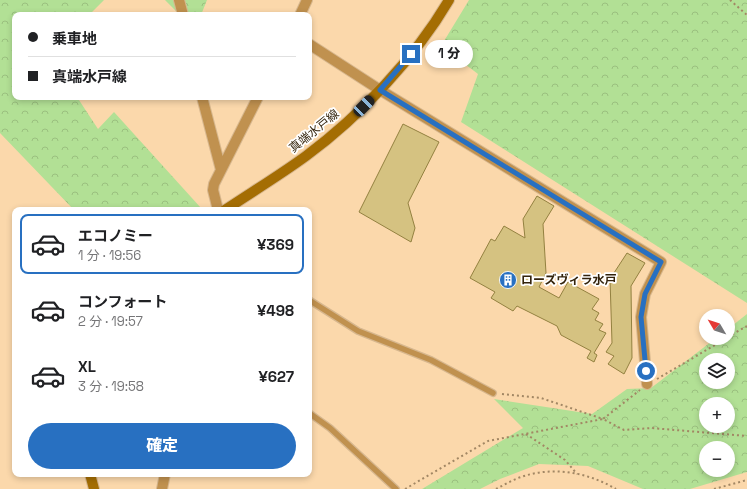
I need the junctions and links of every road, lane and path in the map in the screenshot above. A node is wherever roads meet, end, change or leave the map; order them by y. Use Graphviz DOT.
graph roads {
  1 [pos="179,0"];
  2 [pos="307,0"];
  3 [pos="449,0"];
  4 [pos="730,0"];
  5 [pos="181,12"];
  6 [pos="301,12"];
  7 [pos="747,15"];
  8 [pos="312,46"];
  9 [pos="380,90"];
  10 [pos="203,100"];
  11 [pos="256,100"];
  12 [pos="221,170"];
  13 [pos="223,207"];
  14 [pos="230,207"];
  15 [pos="312,302"];
  16 [pos="747,326"];
  17 [pos="735,334"];
  18 [pos="716,345"];
  19 [pos="648,384"];
  20 [pos="492,393"];
  21 [pos="312,415"];
  22 [pos="603,419"];
  23 [pos="526,434"];
  24 [pos="747,436"];
  25 [pos="577,474"];
  26 [pos="91,477"];
  27 [pos="164,477"];
  28 [pos="747,480"];
  29 [pos="94,489"];
  30 [pos="162,489"];
  31 [pos="396,489"];
  32 [pos="405,489"];
  33 [pos="496,489"];
  34 [pos="616,489"];
  35 [pos="714,489"];
  1 -- 5 [label="street"];
  2 -- 6 [label="street"];
  3 -- 9 [label="main road, 真端水戸線"];
  4 -- 7 [label="path"];
  8 -- 9 [label="street"];
  9 -- 14 [label="main road, 真端水戸線"];
  9 -- 19 [label="street"];
  10 -- 12 [label="street"];
  11 -- 12 [label="street"];
  12 -- 13 [label="street"];
  15 -- 20 [label="lane"];
  16 -- 17 [label="path"];
  18 -- 19 [label="path"];
  19 -- 22 [label="path"];
  20 -- 22 [label="path"];
  21 -- 31 [label="lane"];
  22 -- 23 [label="path"];
  22 -- 24 [label="path"];
  23 -- 25 [label="path"];
  23 -- 32 [label="path"];
  25 -- 33 [label="path"];
  25 -- 34 [label="path"];
  26 -- 29 [label="main road"];
  27 -- 30 [label="street"];
  28 -- 35 [label="path"];
}
